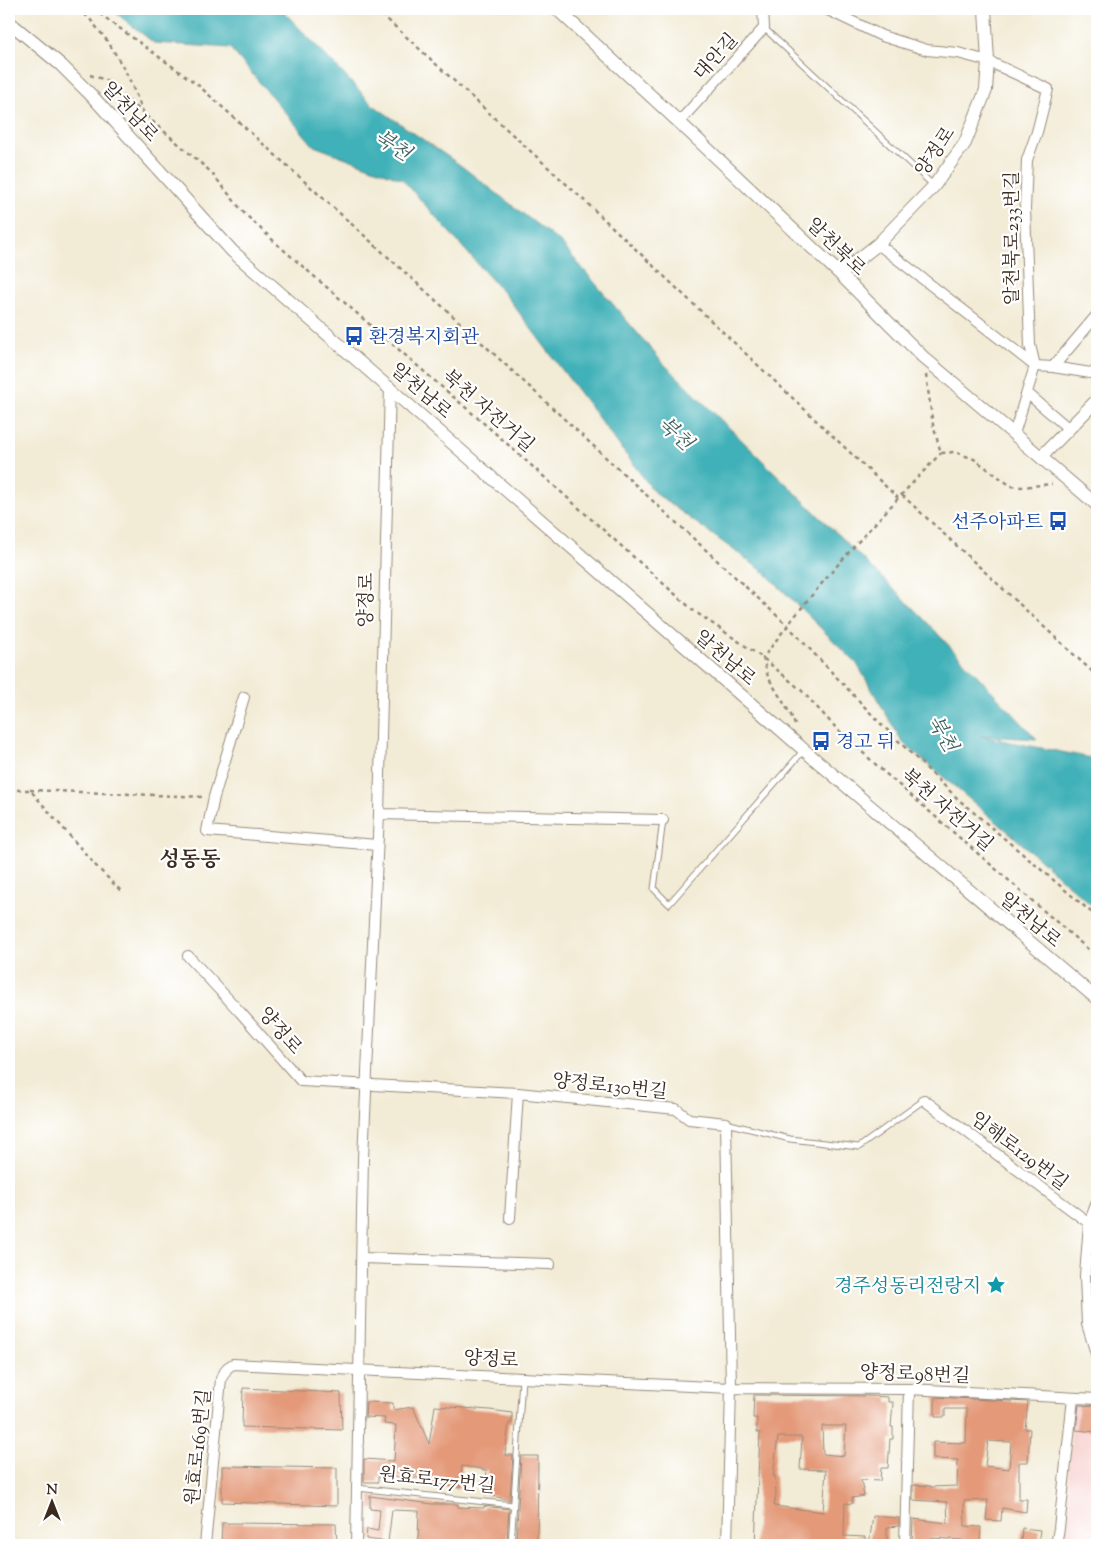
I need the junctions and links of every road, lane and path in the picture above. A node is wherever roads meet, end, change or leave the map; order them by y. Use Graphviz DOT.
graph roads {
  1 [pos="78,9"];
  2 [pos="93,9"];
  3 [pos="376,9"];
  4 [pos="557,9"];
  5 [pos="763,9"];
  6 [pos="826,9"];
  7 [pos="985,9"];
  8 [pos="9,22"];
  9 [pos="764,28"];
  10 [pos="988,60"];
  11 [pos="88,74"];
  12 [pos="144,114"];
  13 [pos="680,122"];
  14 [pos="934,186"];
  15 [pos="878,244"];
  16 [pos="840,274"];
  17 [pos="1097,315"];
  18 [pos="923,357"];
  19 [pos="1035,366"];
  20 [pos="1053,366"];
  21 [pos="1097,374"];
  22 [pos="390,387"];
  23 [pos="1027,393"];
  24 [pos="1097,400"];
  25 [pos="1068,428"];
  26 [pos="1014,434"];
  27 [pos="941,452"];
  28 [pos="1041,457"];
  29 [pos="1069,482"];
  30 [pos="902,495"];
  31 [pos="898,498"];
  32 [pos="1097,504"];
  33 [pos="787,625"];
  34 [pos="763,658"];
  35 [pos="1097,676"];
  36 [pos="244,697"];
  37 [pos="804,750"];
  38 [pos="9,790"];
  39 [pos="30,790"];
  40 [pos="214,797"];
  41 [pos="379,814"];
  42 [pos="663,820"];
  43 [pos="377,845"];
  44 [pos="122,892"];
  45 [pos="1097,917"];
  46 [pos="188,956"];
  47 [pos="1097,957"];
  48 [pos="1097,999"];
  49 [pos="365,1085"];
  50 [pos="518,1094"];
  51 [pos="924,1100"];
  52 [pos="726,1123"];
  53 [pos="1097,1202"];
  54 [pos="510,1218"];
  55 [pos="1093,1225"];
  56 [pos="362,1258"];
  57 [pos="550,1264"];
  58 [pos="1097,1357"];
  59 [pos="360,1370"];
  60 [pos="522,1379"];
  61 [pos="731,1388"];
  62 [pos="909,1389"];
  63 [pos="1073,1398"];
  64 [pos="1097,1399"];
  65 [pos="357,1488"];
  66 [pos="513,1505"];
  67 [pos="205,1545"];
  68 [pos="356,1545"];
  69 [pos="511,1545"];
  70 [pos="727,1545"];
  71 [pos="905,1545"];
  72 [pos="1056,1545"];
  1 -- 12 [label="path, 북천 자전거길"];
  2 -- 33 [label="path"];
  3 -- 31 [label="path"];
  4 -- 13 [label="street, 알천북로"];
  5 -- 9 [label="street, 대안길"];
  6 -- 10 [label="street"];
  7 -- 10 [label="street, 양정로"];
  8 -- 22 [label="street, 알천남로"];
  9 -- 13 [label="street, 대안길"];
  9 -- 14 [label="lane"];
  10 -- 14 [label="street, 양정로"];
  10 -- 19 [label="street, 알천북로233번길"];
  11 -- 12 [label="path"];
  12 -- 34 [label="path, 북천 자전거길"];
  13 -- 16 [label="street, 알천북로"];
  14 -- 15 [label="street, 양정로"];
  15 -- 16 [label="street, 양정로"];
  15 -- 19 [label="street"];
  16 -- 18 [label="street, 알천북로"];
  17 -- 20 [label="street"];
  18 -- 26 [label="street, 알천북로"];
  18 -- 27 [label="path"];
  19 -- 20 [label="street"];
  19 -- 23 [label="street, 알천북로233번길"];
  20 -- 21 [label="street"];
  22 -- 37 [label="street, 알천남로"];
  22 -- 41 [label="street, 양정로"];
  23 -- 25 [label="street"];
  23 -- 26 [label="street, 알천북로233번길"];
  24 -- 25 [label="street"];
  25 -- 28 [label="street"];
  26 -- 28 [label="street, 알천북로"];
  27 -- 29 [label="path"];
  27 -- 30 [label="path"];
  28 -- 29 [label="street, 알천북로"];
  29 -- 32 [label="street, 알천북로"];
  30 -- 31 [label="path"];
  30 -- 35 [label="path"];
  31 -- 33 [label="path"];
  33 -- 34 [label="path"];
  33 -- 45 [label="path"];
  34 -- 37 [label="path"];
  34 -- 47 [label="path, 북천 자전거길"];
  36 -- 40 [label="street"];
  37 -- 42 [label="lane"];
  37 -- 48 [label="street, 알천남로"];
  38 -- 39 [label="path"];
  39 -- 40 [label="path"];
  39 -- 44 [label="path"];
  40 -- 43 [label="street"];
  41 -- 42 [label="street"];
  41 -- 43 [label="street, 양정로"];
  43 -- 49 [label="street, 양정로"];
  46 -- 49 [label="street, 양정로"];
  49 -- 50 [label="street, 양정로130번길"];
  49 -- 56 [label="street, 양정로"];
  50 -- 52 [label="street, 양정로130번길"];
  50 -- 54 [label="street"];
  51 -- 52 [label="lane"];
  51 -- 55 [label="street, 임해로129번길"];
  52 -- 61 [label="street"];
  53 -- 55 [label="street"];
  55 -- 58 [label="street"];
  56 -- 57 [label="street"];
  56 -- 59 [label="street, 양정로"];
  59 -- 60 [label="street, 양정로"];
  59 -- 65 [label="street, 원효로177번길"];
  59 -- 67 [label="street, 원효로169번길"];
  60 -- 61 [label="street, 양정로"];
  60 -- 66 [label="lane"];
  61 -- 62 [label="street, 양정로98번길"];
  61 -- 70 [label="street"];
  62 -- 63 [label="street, 양정로98번길"];
  62 -- 71 [label="street"];
  63 -- 64 [label="street, 양정로98번길"];
  63 -- 72 [label="street"];
  65 -- 66 [label="lane, 원효로177번길"];
  65 -- 68 [label="street, 원효로177번길"];
  66 -- 69 [label="lane"];
}
